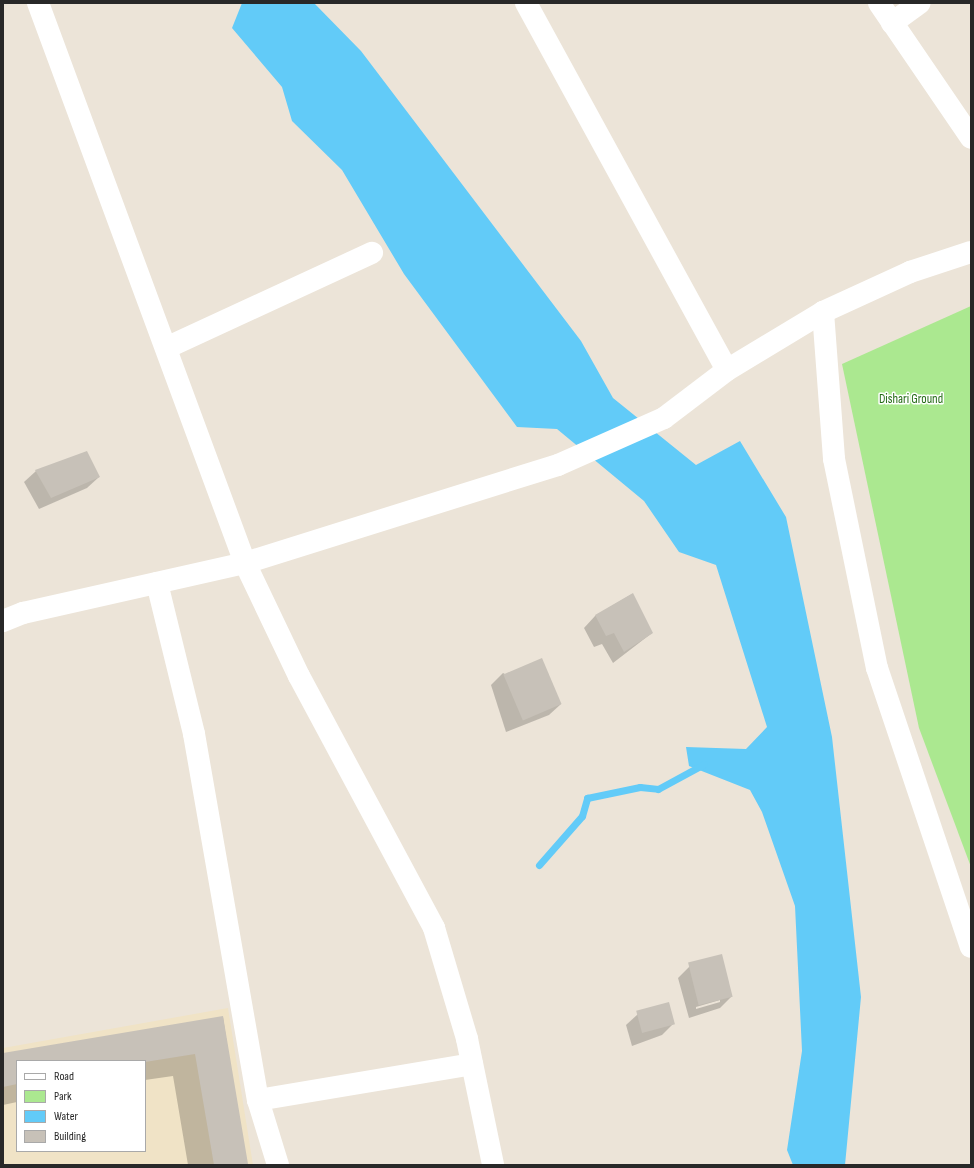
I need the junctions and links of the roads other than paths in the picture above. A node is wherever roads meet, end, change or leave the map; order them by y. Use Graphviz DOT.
graph roads {
  1 [pos="38,3"];
  2 [pos="526,3"];
  3 [pos="879,3"];
  4 [pos="920,3"];
  5 [pos="892,23"];
  6 [pos="971,138"];
  7 [pos="971,252"];
  8 [pos="372,253"];
  9 [pos="823,312"];
  10 [pos="166,348"];
  11 [pos="727,370"];
  12 [pos="246,563"];
  13 [pos="157,583"];
  14 [pos="3,621"];
  15 [pos="971,947"];
  16 [pos="472,1064"];
  17 [pos="258,1100"];
  18 [pos="278,1165"];
  19 [pos="493,1165"];
  1 -- 10 [label="street"];
  2 -- 11 [label="street"];
  3 -- 5 [label="street"];
  4 -- 5 [label="street"];
  5 -- 6 [label="street"];
  7 -- 9 [label="street"];
  8 -- 10 [label="street"];
  9 -- 11 [label="street"];
  9 -- 15 [label="street"];
  10 -- 12 [label="street"];
  11 -- 12 [label="street"];
  12 -- 13 [label="street"];
  12 -- 16 [label="street"];
  13 -- 14 [label="street"];
  13 -- 17 [label="street"];
  16 -- 17 [label="street"];
  16 -- 19 [label="street"];
  17 -- 18 [label="street"];
}
